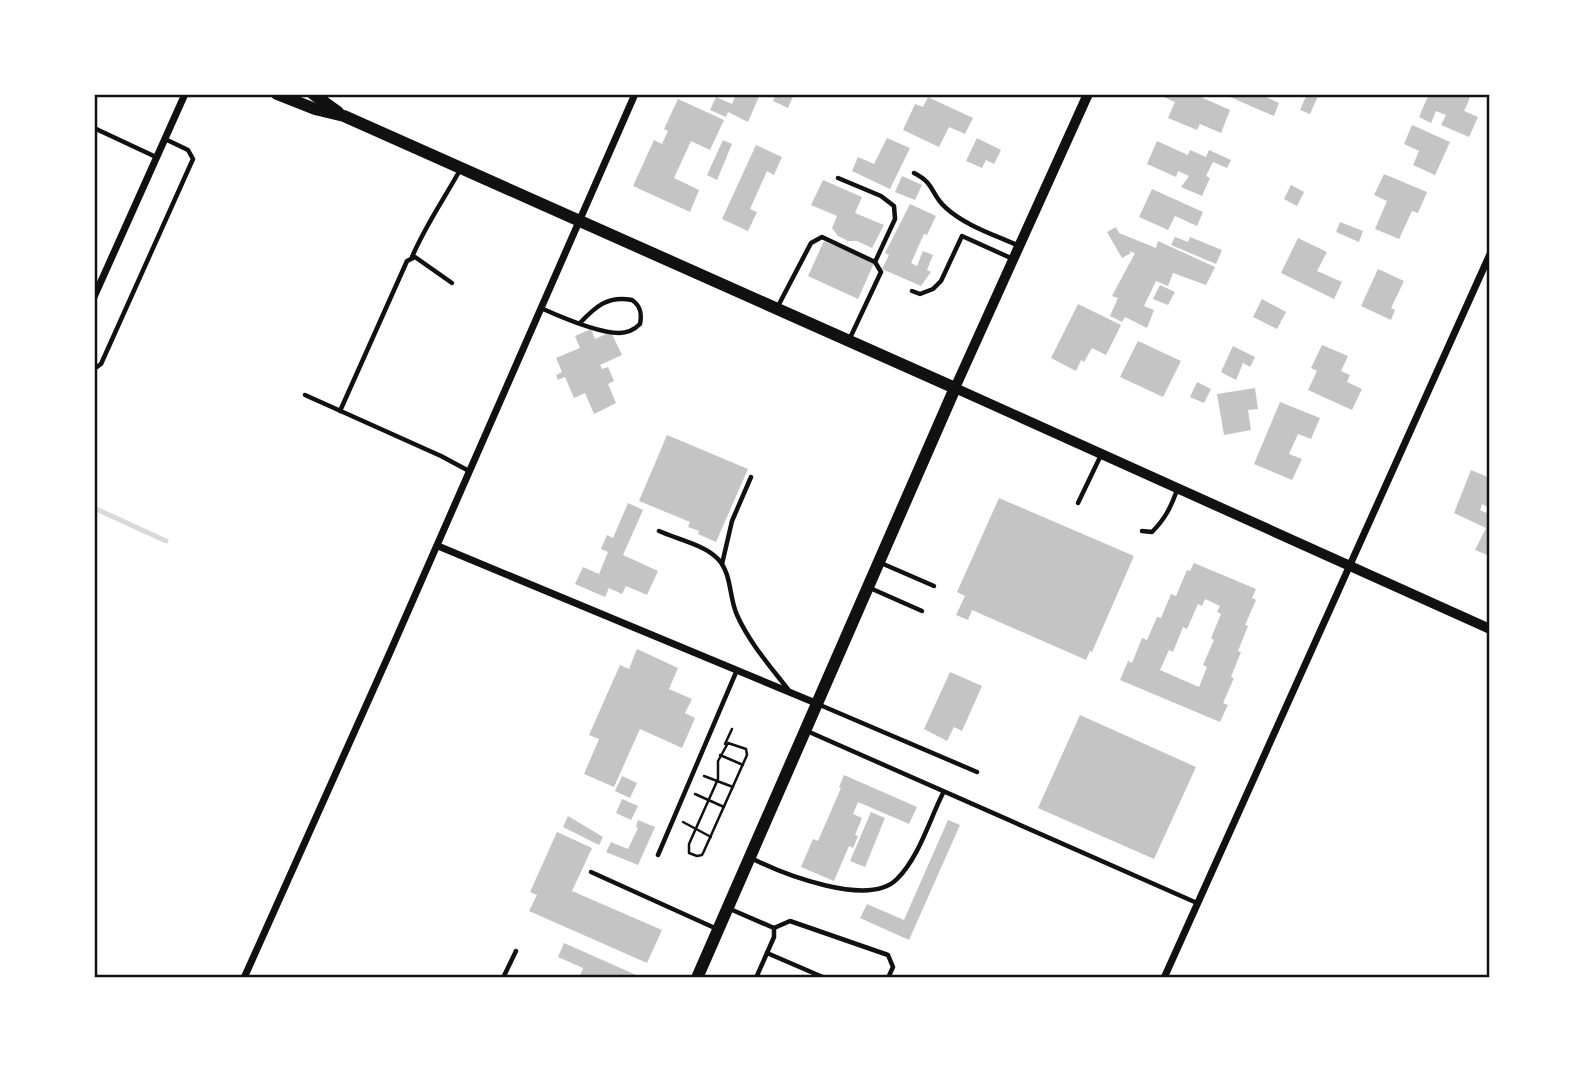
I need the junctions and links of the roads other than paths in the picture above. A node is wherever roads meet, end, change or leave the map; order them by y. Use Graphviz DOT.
graph roads {
  1 [pos="185,94"];
  2 [pos="276,94"];
  3 [pos="313,94"];
  4 [pos="635,94"];
  5 [pos="1088,94"];
  6 [pos="344,116"];
  7 [pos="94,128"];
  8 [pos="164,139"];
  9 [pos="156,157"];
  10 [pos="460,168"];
  11 [pos="914,173"];
  12 [pos="838,178"];
  13 [pos="578,220"];
  14 [pos="1020,247"];
  15 [pos="1489,254"];
  16 [pos="411,258"];
  17 [pos="1014,259"];
  18 [pos="875,262"];
  19 [pos="452,283"];
  20 [pos="912,291"];
  21 [pos="94,297"];
  22 [pos="543,309"];
  23 [pos="777,309"];
  24 [pos="580,323"];
  25 [pos="849,341"];
  26 [pos="94,369"];
  27 [pos="955,388"];
  28 [pos="304,396"];
  29 [pos="340,411"];
  30 [pos="1102,454"];
  31 [pos="469,472"];
  32 [pos="751,477"];
  33 [pos="1178,489"];
  34 [pos="1078,503"];
  35 [pos="659,531"];
  36 [pos="1142,531"];
  37 [pos="438,546"];
  38 [pos="880,563"];
  39 [pos="722,565"];
  40 [pos="1348,566"];
  41 [pos="934,586"];
  42 [pos="869,588"];
  43 [pos="922,611"];
  44 [pos="1489,629"];
  45 [pos="737,669"];
  46 [pos="790,692"];
  47 [pos="818,704"];
  48 [pos="806,731"];
  49 [pos="976,772"];
  50 [pos="943,793"];
  51 [pos="658,855"];
  52 [pos="749,857"];
  53 [pos="591,872"];
  54 [pos="1197,903"];
  55 [pos="727,908"];
  56 [pos="774,928"];
  57 [pos="718,930"];
  58 [pos="516,951"];
  59 [pos="767,953"];
  60 [pos="244,978"];
  61 [pos="503,978"];
  62 [pos="697,978"];
  63 [pos="756,978"];
  64 [pos="825,978"];
  65 [pos="888,978"];
  66 [pos="1164,978"];
  1 -- 8 [label="street"];
  2 -- 6 [label="main road"];
  3 -- 6 [label="main road"];
  4 -- 13 [label="street"];
  5 -- 14 [label="street"];
  6 -- 10 [label="main road"];
  7 -- 9 [label="lane"];
  8 -- 9 [label="street"];
  8 -- 26 [label="lane"];
  9 -- 21 [label="street"];
  10 -- 13 [label="main road"];
  10 -- 16 [label="lane"];
  11 -- 14 [label="lane"];
  12 -- 18 [label="lane"];
  13 -- 22 [label="street"];
  13 -- 23 [label="main road"];
  14 -- 17 [label="street"];
  15 -- 40 [label="street"];
  16 -- 19 [label="lane"];
  16 -- 29 [label="lane"];
  17 -- 20 [label="lane"];
  17 -- 27 [label="street"];
  18 -- 23 [label="lane"];
  18 -- 25 [label="lane"];
  22 -- 24 [label="lane"];
  22 -- 31 [label="street"];
  23 -- 25 [label="main road"];
  24 -- 24 [label="lane"];
  25 -- 27 [label="main road"];
  27 -- 30 [label="street"];
  27 -- 38 [label="main road"];
  28 -- 29 [label="lane"];
  29 -- 31 [label="lane"];
  30 -- 33 [label="street"];
  30 -- 34 [label="lane"];
  31 -- 37 [label="street"];
  32 -- 39 [label="lane"];
  33 -- 36 [label="lane"];
  33 -- 40 [label="street"];
  35 -- 39 [label="lane"];
  37 -- 45 [label="street"];
  37 -- 60 [label="street"];
  38 -- 41 [label="lane"];
  38 -- 42 [label="main road"];
  39 -- 46 [label="lane"];
  40 -- 44 [label="street"];
  40 -- 54 [label="street"];
  42 -- 43 [label="lane"];
  42 -- 47 [label="main road"];
  45 -- 46 [label="street"];
  45 -- 51 [label="lane"];
  46 -- 47 [label="street"];
  47 -- 48 [label="main road"];
  47 -- 49 [label="lane"];
  48 -- 50 [label="lane"];
  48 -- 52 [label="main road"];
  50 -- 52 [label="lane"];
  50 -- 54 [label="lane"];
  52 -- 55 [label="main road"];
  53 -- 57 [label="lane"];
  54 -- 66 [label="street"];
  55 -- 56 [label="lane"];
  55 -- 57 [label="main road"];
  56 -- 59 [label="lane"];
  56 -- 65 [label="lane"];
  57 -- 62 [label="main road"];
  58 -- 61 [label="lane"];
  59 -- 63 [label="lane"];
  59 -- 64 [label="lane"];
}
